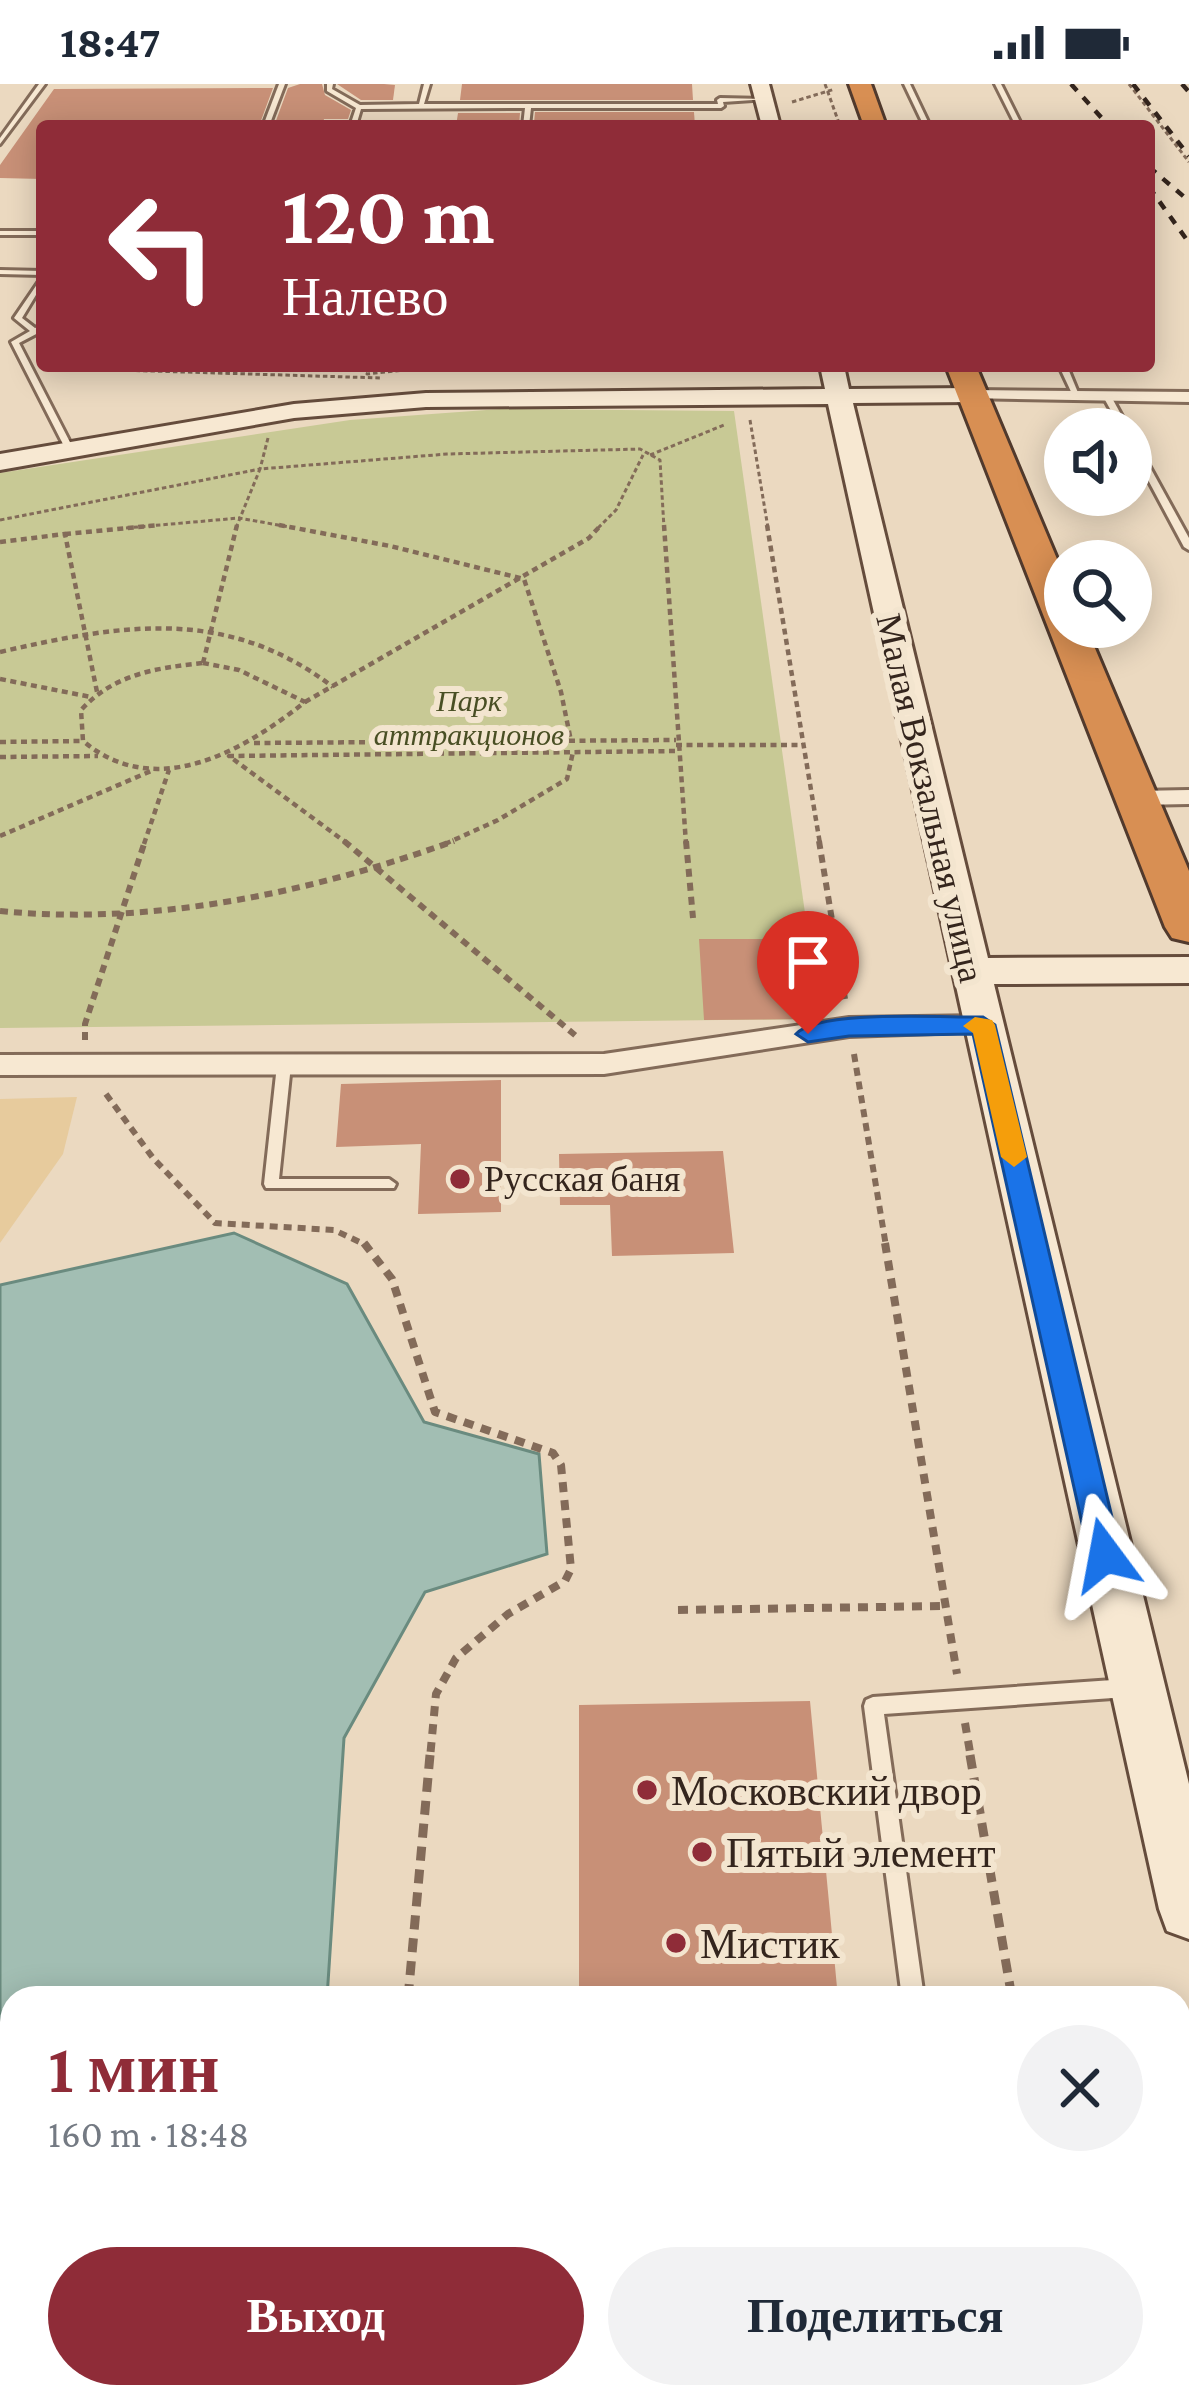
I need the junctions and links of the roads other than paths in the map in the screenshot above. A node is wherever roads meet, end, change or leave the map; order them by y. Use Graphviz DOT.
graph roads {
  1 [pos="42,84"];
  2 [pos="282,84"];
  3 [pos="330,84"];
  4 [pos="427,84"];
  5 [pos="860,84"];
  6 [pos="907,84"];
  7 [pos="998,84"];
  8 [pos="762,92"];
  9 [pos="359,106"];
  10 [pos="421,106"];
  11 [pos="528,106"];
  12 [pos="268,120"];
  13 [pos="355,120"];
  14 [pos="527,120"];
  15 [pos="873,120"];
  16 [pos="923,120"];
  17 [pos="1016,120"];
  18 [pos="0,142"];
  19 [pos="0,232"];
  20 [pos="36,233"];
  21 [pos="0,272"];
  22 [pos="36,275"];
  23 [pos="36,286"];
  24 [pos="36,329"];
  25 [pos="36,331"];
  26 [pos="1066,372"];
  27 [pos="836,380"];
  28 [pos="966,381"];
  29 [pos="1189,397"];
  30 [pos="1078,398"];
  31 [pos="1108,398"];
  32 [pos="1113,408"];
  33 [pos="70,449"];
  34 [pos="0,462"];
  35 [pos="1152,479"];
  36 [pos="1189,547"];
  37 [pos="1044,571"];
  38 [pos="1075,648"];
  39 [pos="1189,797"];
  40 [pos="1137,798"];
  41 [pos="1185,917"];
  42 [pos="1189,970"];
  43 [pos="969,971"];
  44 [pos="983,1025"];
  45 [pos="0,1065"];
  46 [pos="284,1065"];
  47 [pos="389,1184"];
  48 [pos="1136,1687"];
  49 [pos="1185,1886"];
  50 [pos="911,1986"];
  1 -- 18 [label="lane"];
  2 -- 12 [label="lane"];
  3 -- 9 [label="lane"];
  4 -- 10 [label="lane"];
  5 -- 15 [label="highway"];
  6 -- 16 [label="lane"];
  7 -- 17 [label="lane"];
  8 -- 11 [label="lane"];
  9 -- 10 [label="lane"];
  9 -- 13 [label="lane"];
  10 -- 11 [label="lane"];
  11 -- 14 [label="lane"];
  19 -- 20 [label="lane"];
  21 -- 22 [label="lane"];
  23 -- 24 [label="lane"];
  25 -- 33 [label="lane"];
  26 -- 30 [label="lane"];
  27 -- 28 [label="main road"];
  27 -- 33 [label="main road"];
  27 -- 43 [label="main road, Малая Вокзальная улица"];
  28 -- 30 [label="street"];
  28 -- 37 [label="highway"];
  29 -- 31 [label="street"];
  30 -- 31 [label="street"];
  31 -- 32 [label="lane"];
  33 -- 34 [label="main road"];
  35 -- 36 [label="lane"];
  38 -- 40 [label="highway"];
  39 -- 40 [label="street"];
  40 -- 41 [label="highway"];
  42 -- 43 [label="main road"];
  43 -- 44 [label="main road, Малая Вокзальная улица"];
  44 -- 46 [label="street"];
  44 -- 48 [label="main road, Малая Вокзальная улица"];
  45 -- 46 [label="street"];
  46 -- 47 [label="lane"];
  48 -- 49 [label="main road, Малая Вокзальная улица"];
  48 -- 50 [label="lane"];
}
